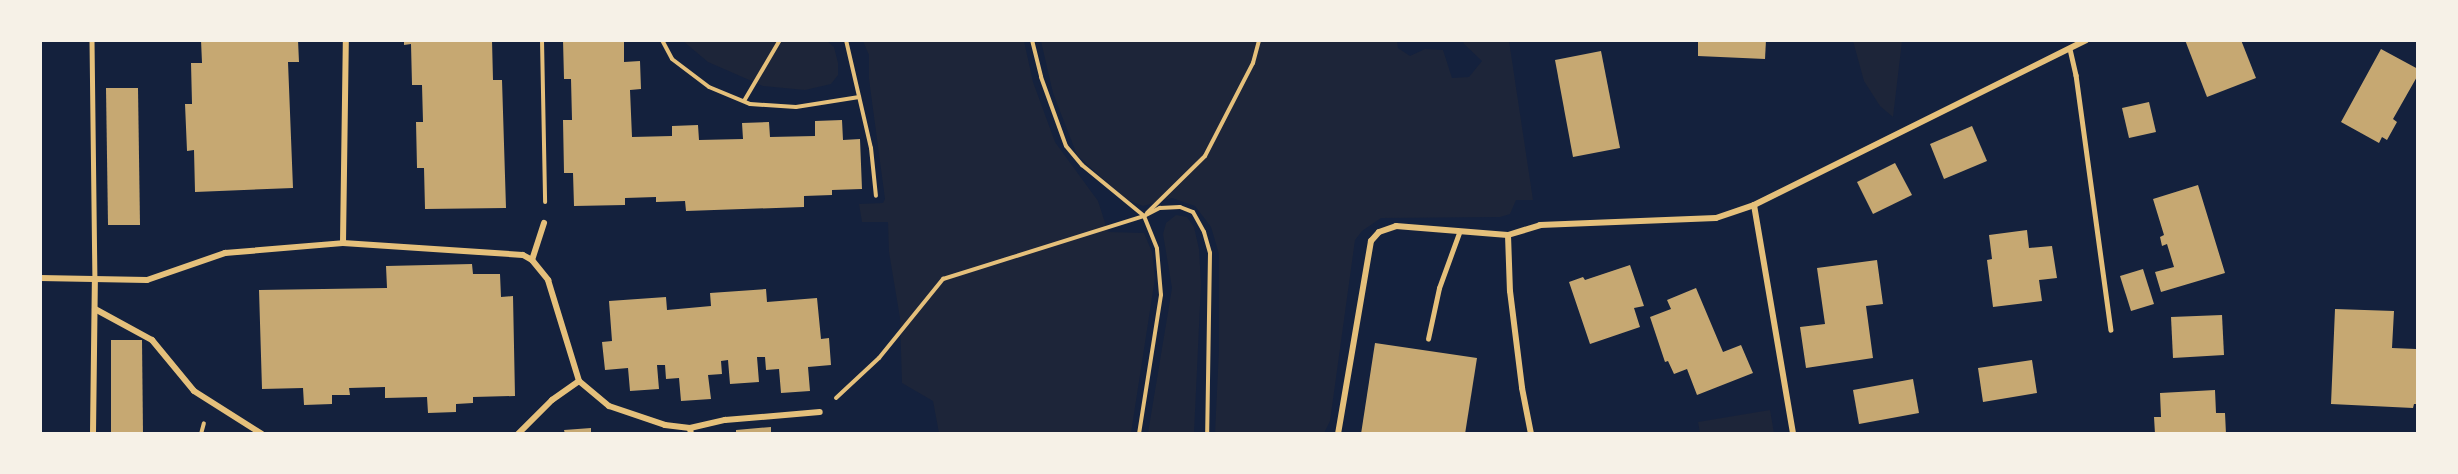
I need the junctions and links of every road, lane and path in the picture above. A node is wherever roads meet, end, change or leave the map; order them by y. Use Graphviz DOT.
graph roads {
  1 [pos="92,40"];
  2 [pos="346,40"];
  3 [pos="542,40"];
  4 [pos="662,40"];
  5 [pos="780,40"];
  6 [pos="846,40"];
  7 [pos="1032,40"];
  8 [pos="1259,40"];
  9 [pos="2086,40"];
  10 [pos="2070,49"];
  11 [pos="859,97"];
  12 [pos="744,101"];
  13 [pos="876,196"];
  14 [pos="1754,205"];
  15 [pos="1144,216"];
  16 [pos="544,223"];
  17 [pos="1459,233"];
  18 [pos="1508,235"];
  19 [pos="343,243"];
  20 [pos="532,260"];
  21 [pos="40,278"];
  22 [pos="94,280"];
  23 [pos="95,309"];
  24 [pos="2111,330"];
  25 [pos="1428,339"];
  26 [pos="579,381"];
  27 [pos="820,412"];
  28 [pos="691,431"];
  29 [pos="93,434"];
  30 [pos="262,434"];
  31 [pos="518,434"];
  32 [pos="1139,434"];
  33 [pos="1208,434"];
  34 [pos="1338,434"];
  35 [pos="1531,434"];
  36 [pos="1793,434"];
  1 -- 22 [label="lane"];
  2 -- 19 [label="street"];
  3 -- 16 [label="path"];
  4 -- 12 [label="path"];
  5 -- 12 [label="path"];
  6 -- 11 [label="path"];
  7 -- 15 [label="path"];
  8 -- 15 [label="path"];
  9 -- 10 [label="street"];
  10 -- 14 [label="street"];
  10 -- 24 [label="lane"];
  11 -- 12 [label="path"];
  11 -- 13 [label="path"];
  14 -- 18 [label="street"];
  14 -- 36 [label="street"];
  15 -- 27 [label="path"];
  15 -- 32 [label="path"];
  15 -- 33 [label="path"];
  16 -- 20 [label="street"];
  17 -- 18 [label="street"];
  17 -- 25 [label="lane"];
  17 -- 34 [label="street"];
  18 -- 35 [label="street"];
  19 -- 20 [label="street"];
  19 -- 22 [label="street"];
  20 -- 26 [label="street"];
  21 -- 22 [label="street"];
  22 -- 23 [label="street"];
  23 -- 29 [label="street"];
  23 -- 30 [label="street"];
  26 -- 28 [label="street"];
  26 -- 31 [label="street"];
  27 -- 28 [label="street"];
}
